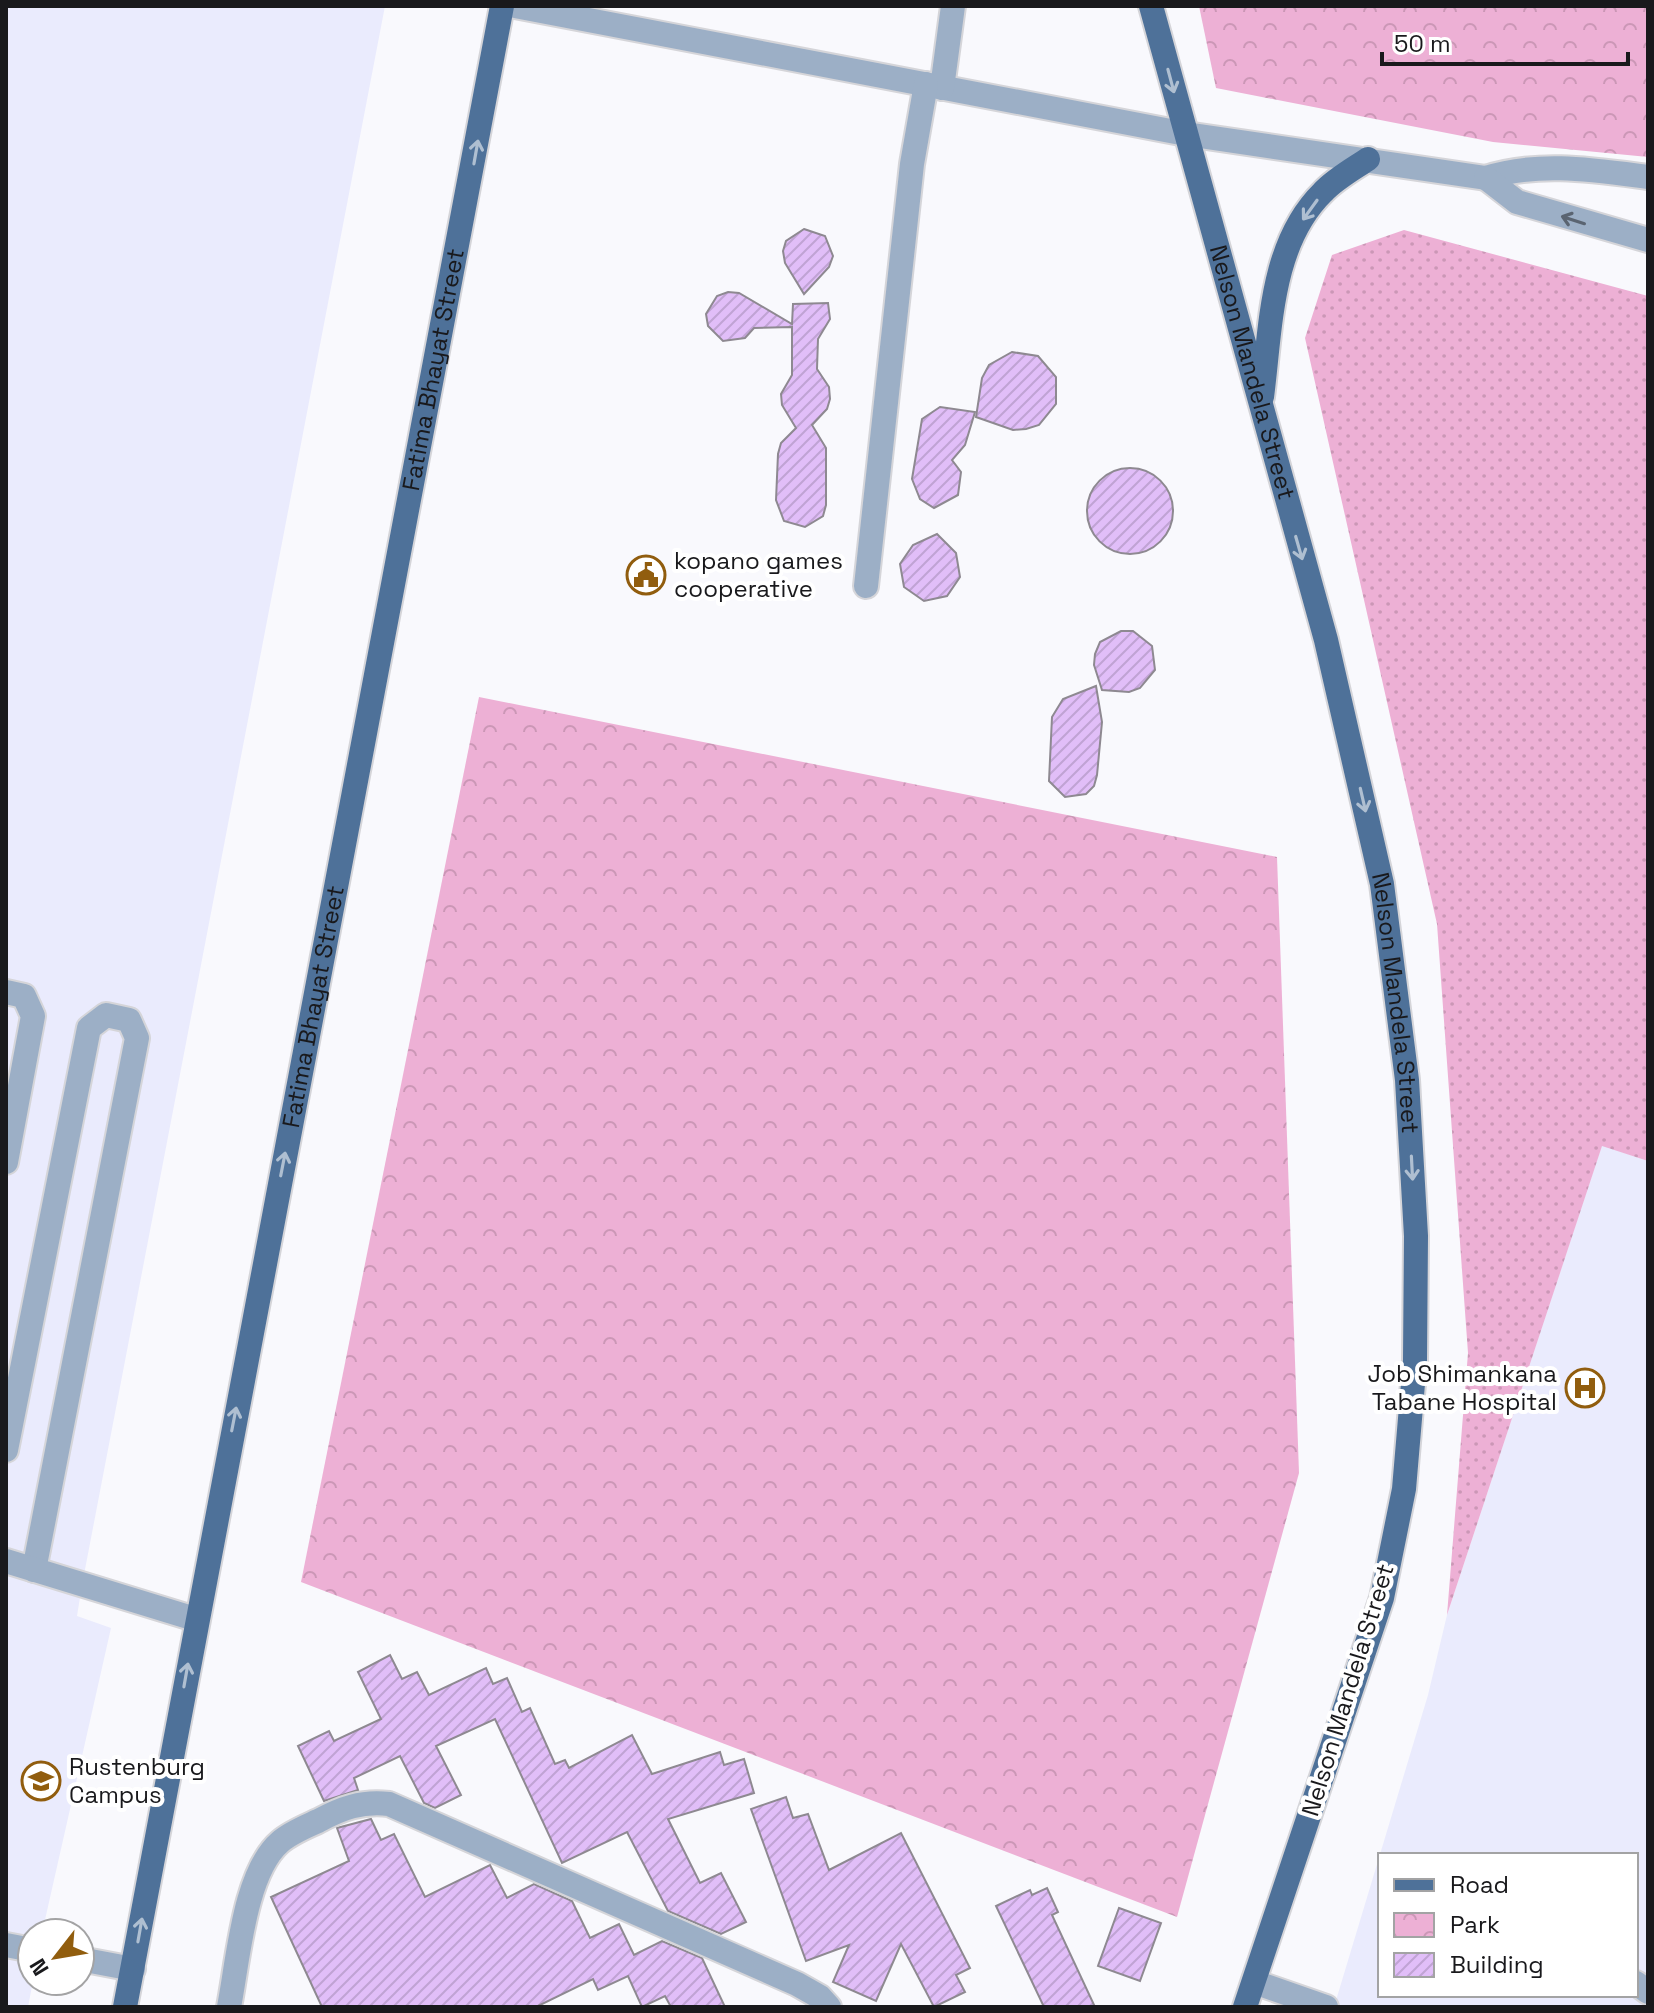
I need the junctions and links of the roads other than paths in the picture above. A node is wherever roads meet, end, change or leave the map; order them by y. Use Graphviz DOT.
graph roads {
  1 [pos="502,6"];
  2 [pos="515,6"];
  3 [pos="953,6"];
  4 [pos="1151,6"];
  5 [pos="934,86"];
  6 [pos="1186,134"];
  7 [pos="1368,159"];
  8 [pos="1648,177"];
  9 [pos="1486,178"];
  10 [pos="1648,240"];
  11 [pos="1260,409"];
  12 [pos="866,586"];
  13 [pos="6,992"];
  14 [pos="6,1162"];
  15 [pos="6,1450"];
  16 [pos="6,1561"];
  17 [pos="34,1570"];
  18 [pos="195,1619"];
  19 [pos="96,1962"];
  20 [pos="133,1969"];
  21 [pos="1254,1982"];
  22 [pos="125,2007"];
  23 [pos="229,2007"];
  24 [pos="829,2007"];
  25 [pos="1245,2007"];
  26 [pos="1326,2007"];
  18 -- 1 [label="main road, Fatima Bhayat Street, one-way"];
  2 -- 5 [label="street"];
  3 -- 5 [label="street"];
  4 -- 6 [label="main road, Nelson Mandela Street, one-way"];
  5 -- 6 [label="street"];
  5 -- 12 [label="street"];
  6 -- 7 [label="street"];
  6 -- 11 [label="main road, Nelson Mandela Street"];
  7 -- 9 [label="street"];
  7 -- 11 [label="main road, one-way"];
  8 -- 9 [label="street"];
  10 -- 9 [label="street, one-way"];
  11 -- 21 [label="main road, Nelson Mandela Street, one-way"];
  13 -- 14 [label="street"];
  15 -- 17 [label="street"];
  16 -- 17 [label="street"];
  17 -- 18 [label="street"];
  20 -- 18 [label="main road, Fatima Bhayat Street, one-way"];
  19 -- 20 [label="street"];
  20 -- 22 [label="main road, Fatima Bhayat Street"];
  21 -- 25 [label="main road, Nelson Mandela Street"];
  21 -- 26 [label="street"];
  23 -- 24 [label="street"];
}
